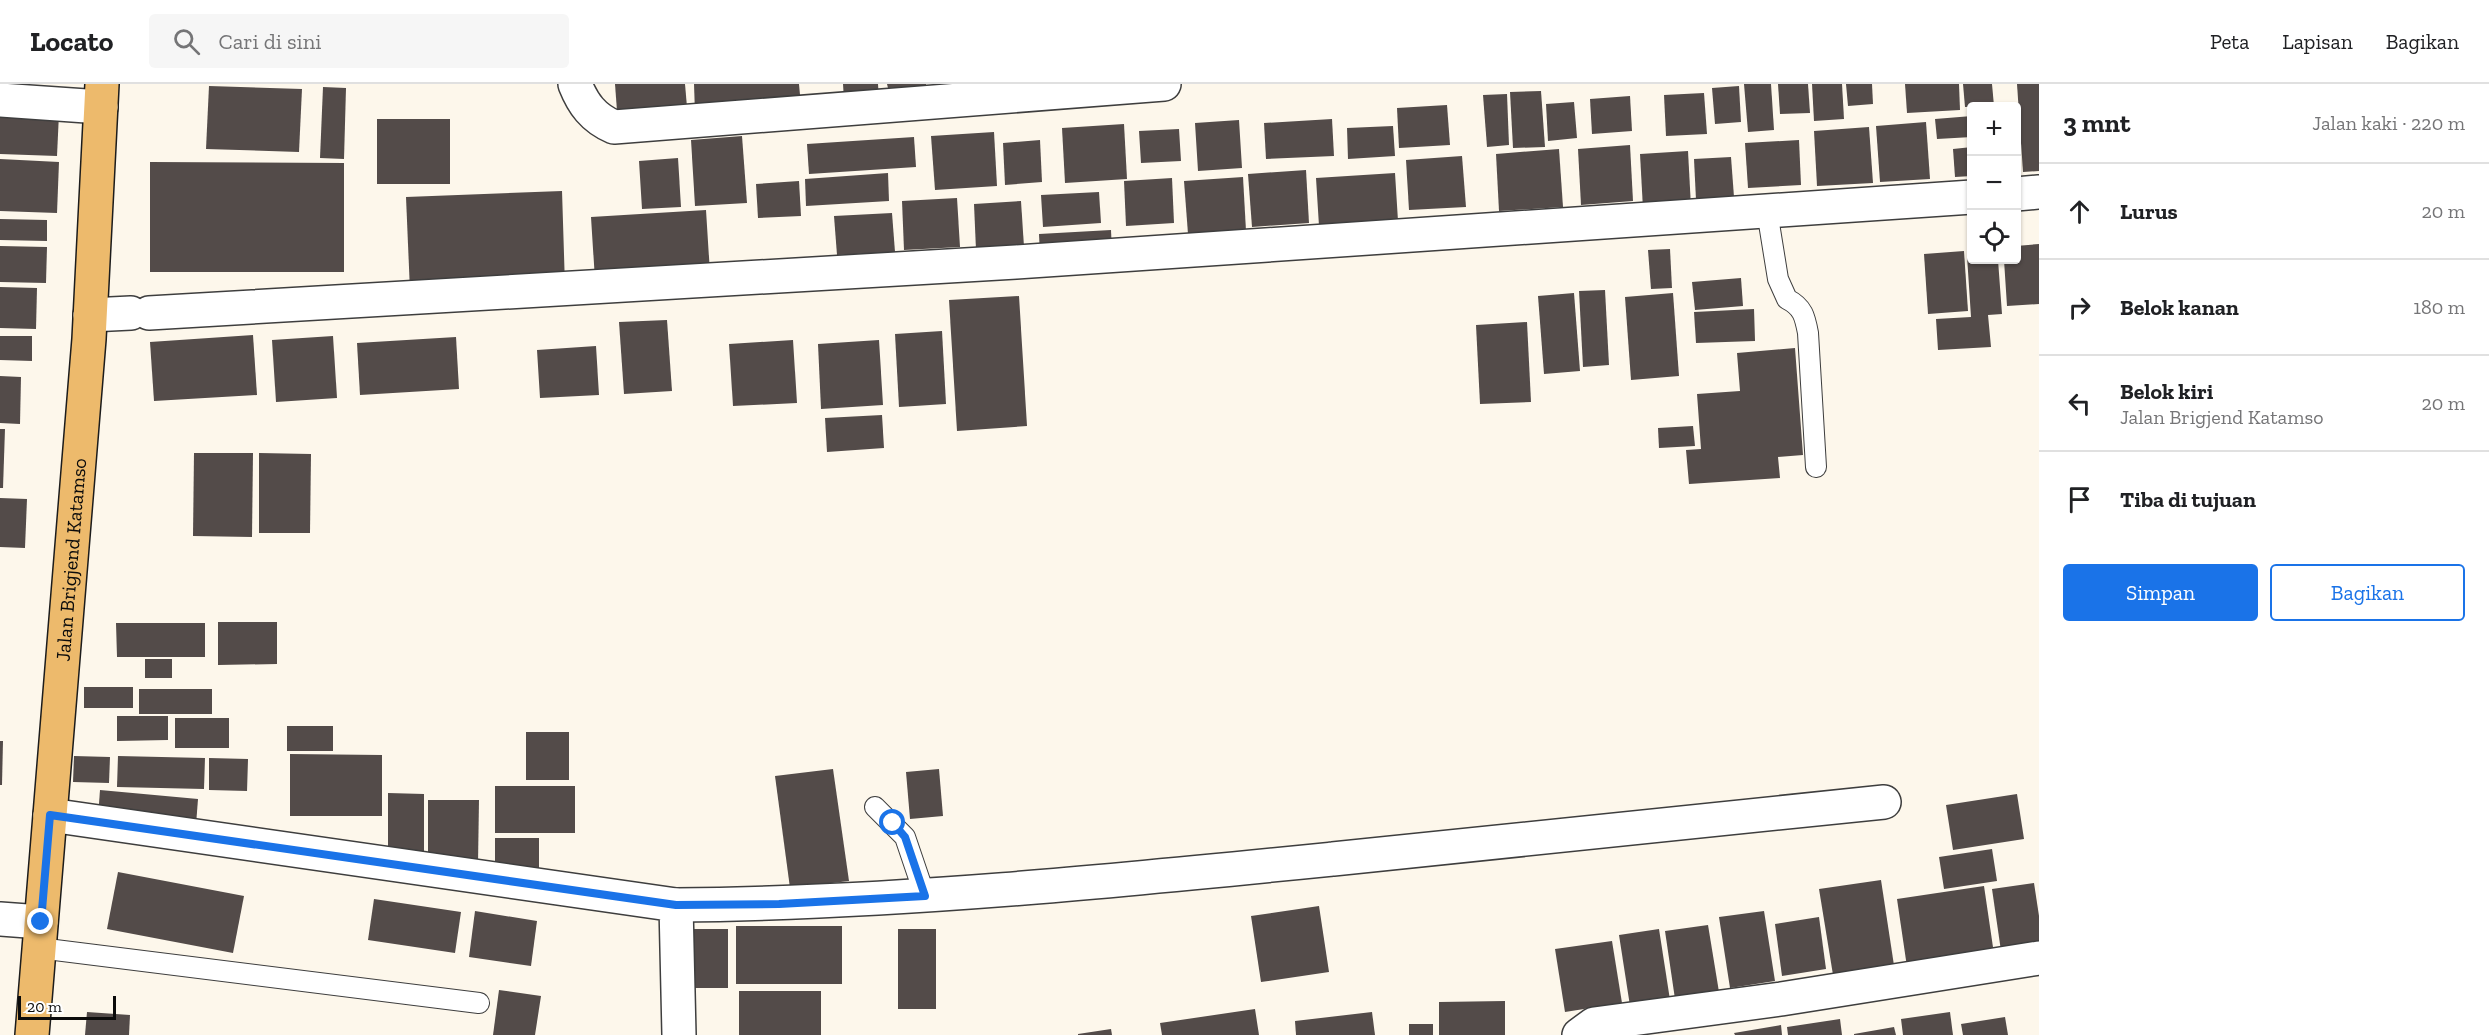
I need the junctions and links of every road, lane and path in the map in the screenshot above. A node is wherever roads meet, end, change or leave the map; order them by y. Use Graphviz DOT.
graph roads {
  1 [pos="575,84"];
  2 [pos="1164,84"];
  3 [pos="101,95"];
  4 [pos="0,100"];
  5 [pos="2039,192"];
  6 [pos="2021,194"];
  7 [pos="1967,197"];
  8 [pos="1767,211"];
  9 [pos="90,315"];
  10 [pos="1816,467"];
  11 [pos="1884,802"];
  12 [pos="874,807"];
  13 [pos="50,815"];
  14 [pos="925,896"];
  15 [pos="676,905"];
  16 [pos="0,919"];
  17 [pos="40,935"];
  18 [pos="2039,958"];
  19 [pos="479,1003"];
  20 [pos="32,1035"];
  21 [pos="679,1035"];
  22 [pos="1580,1035"];
  1 -- 2 [label="street"];
  3 -- 4 [label="street"];
  3 -- 9 [label="main road, Jalan Brigjend Katamso"];
  5 -- 6 [label="street"];
  7 -- 8 [label="street"];
  8 -- 9 [label="street"];
  8 -- 10 [label="lane"];
  9 -- 13 [label="main road, Jalan Brigjend Katamso"];
  11 -- 14 [label="street"];
  12 -- 14 [label="lane"];
  13 -- 15 [label="street"];
  13 -- 17 [label="main road, Jalan Brigjend Katamso"];
  14 -- 15 [label="street"];
  15 -- 21 [label="street"];
  16 -- 17 [label="street"];
  17 -- 19 [label="lane"];
  17 -- 20 [label="main road, Jalan Brigjend Katamso"];
  18 -- 22 [label="street"];
}
